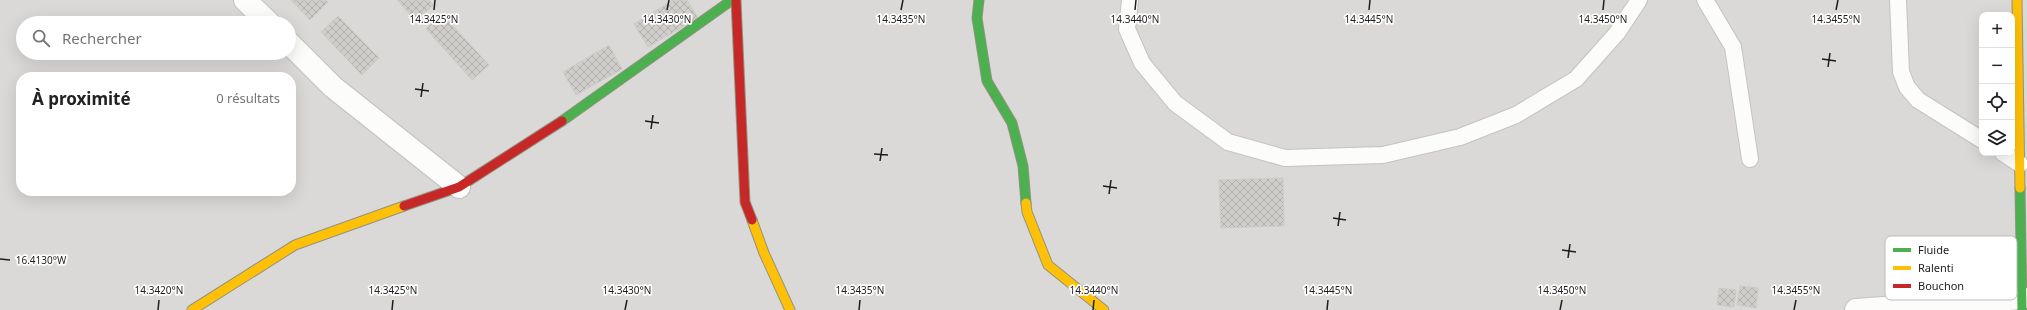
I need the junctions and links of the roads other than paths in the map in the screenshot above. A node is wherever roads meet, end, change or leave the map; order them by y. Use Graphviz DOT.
graph roads {
  1 [pos="245,0"];
  2 [pos="732,0"];
  3 [pos="736,0"];
  4 [pos="979,0"];
  5 [pos="1130,0"];
  6 [pos="1639,0"];
  7 [pos="1706,0"];
  8 [pos="1898,0"];
  9 [pos="2017,0"];
  10 [pos="262,16"];
  11 [pos="296,50"];
  12 [pos="1979,138"];
  13 [pos="2008,156"];
  14 [pos="1750,159"];
  15 [pos="2020,164"];
  16 [pos="459,187"];
  17 [pos="2024,302"];
  18 [pos="192,310"];
  19 [pos="790,310"];
  20 [pos="1104,310"];
  21 [pos="1856,310"];
  1 -- 10 [label="street"];
  2 -- 16 [label="main road"];
  3 -- 19 [label="main road"];
  4 -- 20 [label="main road"];
  5 -- 6 [label="lane"];
  7 -- 14 [label="lane"];
  8 -- 12 [label="lane"];
  9 -- 15 [label="main road"];
  11 -- 16 [label="street"];
  13 -- 15 [label="lane"];
  15 -- 17 [label="main road"];
  16 -- 18 [label="main road"];
  17 -- 21 [label="street"];
}
